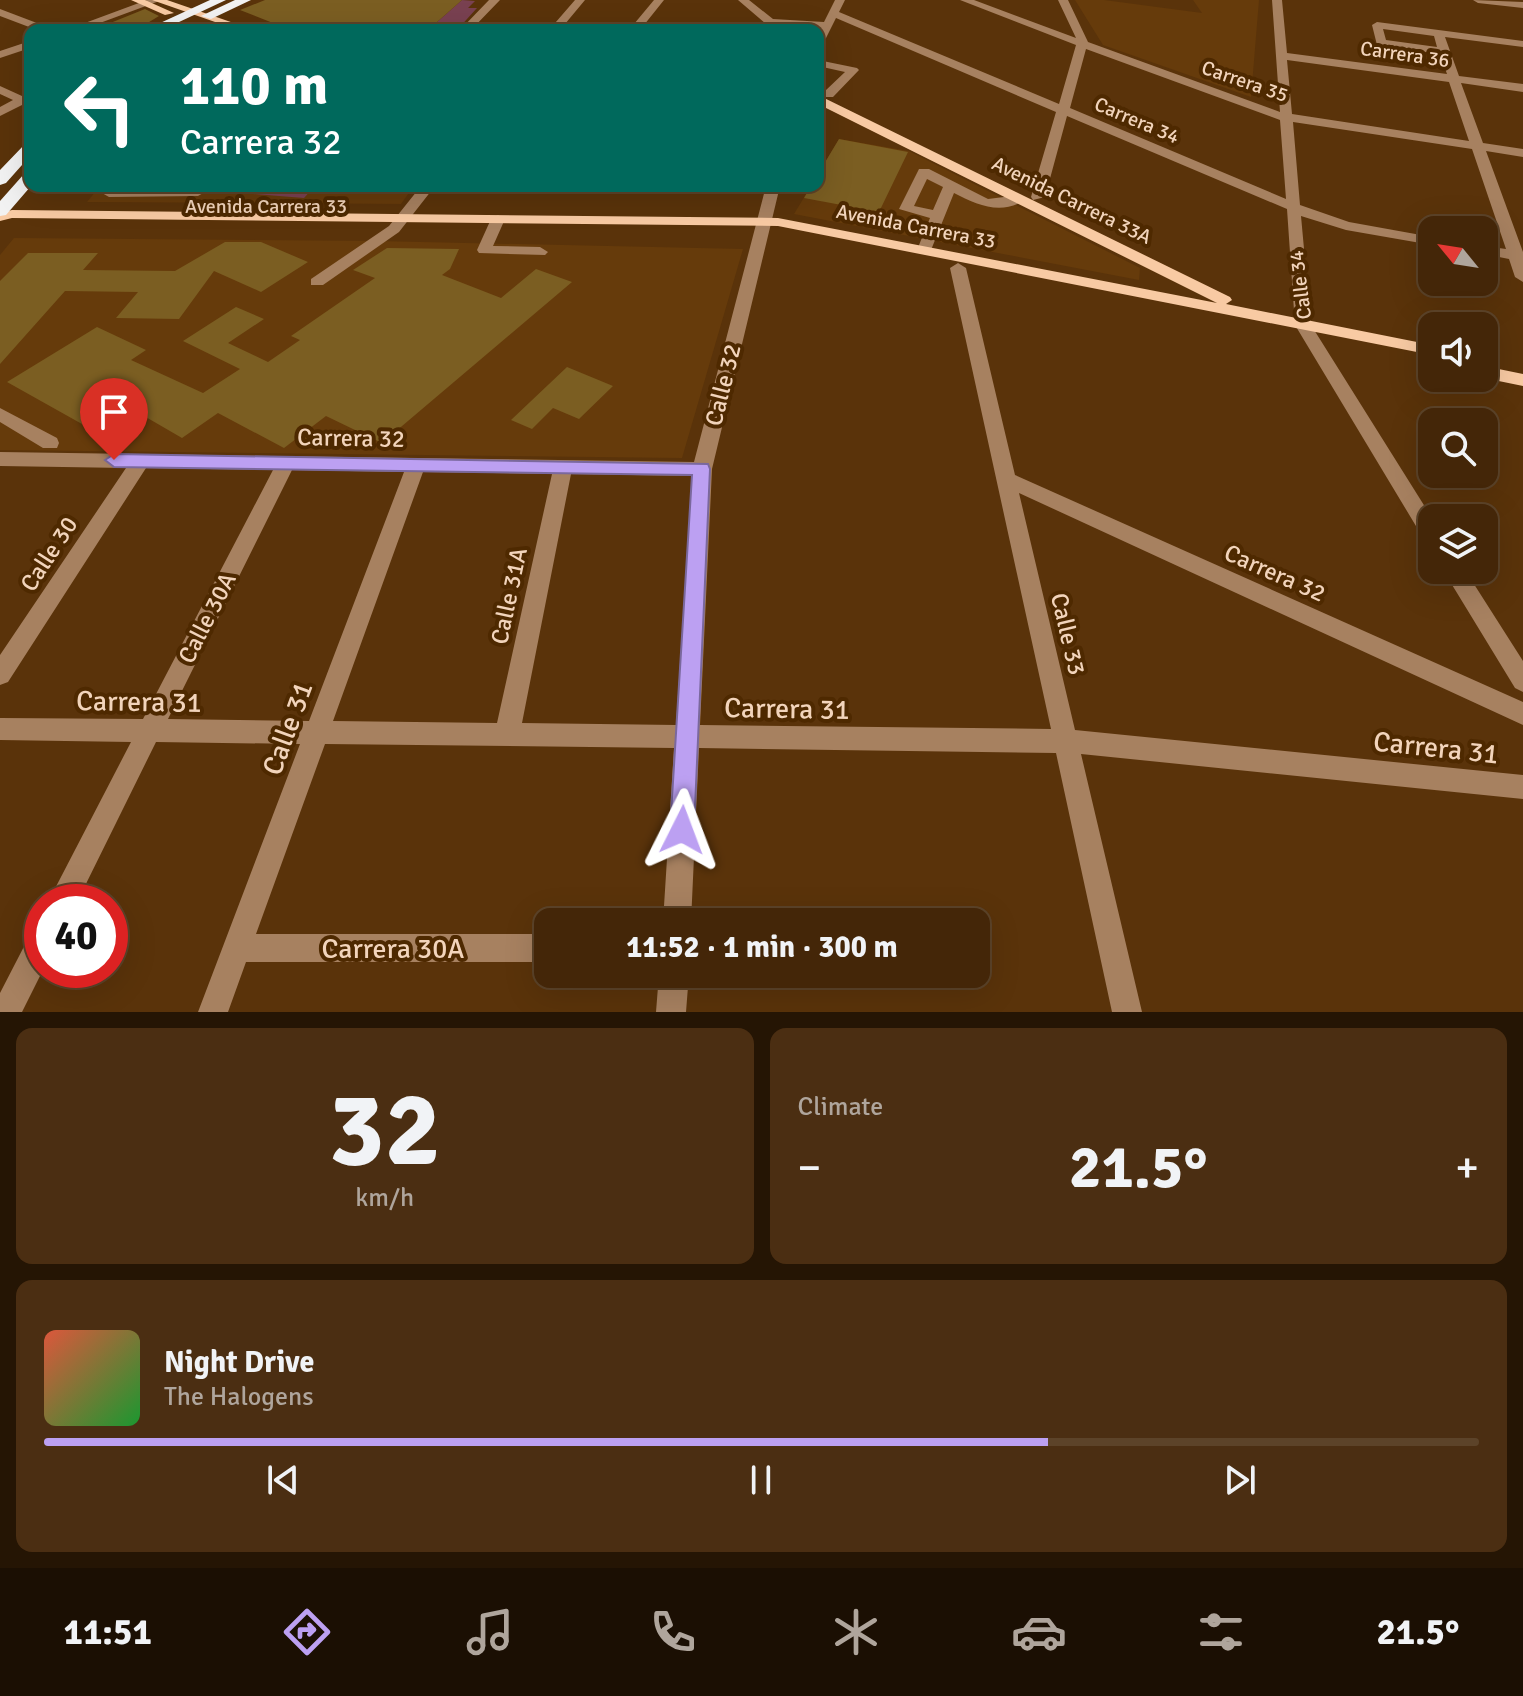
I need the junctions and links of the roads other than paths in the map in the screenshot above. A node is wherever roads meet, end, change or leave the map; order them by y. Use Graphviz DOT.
graph roads {
  1 [pos="220,0"];
  2 [pos="245,0"];
  3 [pos="495,0"];
  4 [pos="580,0"];
  5 [pos="659,0"];
  6 [pos="743,0"];
  7 [pos="840,0"];
  8 [pos="965,0"];
  9 [pos="1063,0"];
  10 [pos="1277,0"];
  11 [pos="1478,0"];
  12 [pos="149,1"];
  13 [pos="1523,5"];
  14 [pos="0,12"];
  15 [pos="760,12"];
  16 [pos="189,20"];
  17 [pos="31,24"];
  18 [pos="87,24"];
  19 [pos="213,24"];
  20 [pos="471,24"];
  21 [pos="559,24"];
  22 [pos="639,24"];
  23 [pos="774,24"];
  24 [pos="791,24"];
  25 [pos="825,25"];
  26 [pos="1438,33"];
  27 [pos="1082,43"];
  28 [pos="1523,44"];
  29 [pos="24,46"];
  30 [pos="1444,51"];
  31 [pos="0,55"];
  32 [pos="1282,56"];
  33 [pos="824,64"];
  34 [pos="1454,79"];
  35 [pos="1523,88"];
  36 [pos="0,90"];
  37 [pos="825,98"];
  38 [pos="24,99"];
  39 [pos="24,101"];
  40 [pos="1063,110"];
  41 [pos="0,112"];
  42 [pos="1286,117"];
  43 [pos="1477,146"];
  44 [pos="1523,153"];
  45 [pos="24,154"];
  46 [pos="0,180"];
  47 [pos="24,184"];
  48 [pos="950,186"];
  49 [pos="110,192"];
  50 [pos="175,192"];
  51 [pos="198,192"];
  52 [pos="423,192"];
  53 [pos="771,192"];
  54 [pos="1038,197"];
  55 [pos="1019,199"];
  56 [pos="1292,207"];
  57 [pos="0,211"];
  58 [pos="938,215"];
  59 [pos="157,216"];
  60 [pos="0,217"];
  61 [pos="398,224"];
  62 [pos="495,224"];
  63 [pos="0,225"];
  64 [pos="762,227"];
  65 [pos="1418,239"];
  66 [pos="924,250"];
  67 [pos="540,252"];
  68 [pos="1498,252"];
  69 [pos="1519,256"];
  70 [pos="958,268"];
  71 [pos="1161,269"];
  72 [pos="1523,277"];
  73 [pos="317,282"];
  74 [pos="1150,294"];
  75 [pos="1248,313"];
  76 [pos="1306,330"];
  77 [pos="1418,348"];
  78 [pos="1418,358"];
  79 [pos="1498,363"];
  80 [pos="1523,368"];
  81 [pos="1498,375"];
  82 [pos="1523,380"];
  83 [pos="0,414"];
  84 [pos="28,430"];
  85 [pos="50,443"];
  86 [pos="2,461"];
  87 [pos="141,461"];
  88 [pos="286,463"];
  89 [pos="416,465"];
  90 [pos="563,467"];
  91 [pos="702,469"];
  92 [pos="1006,479"];
  93 [pos="1418,512"];
  94 [pos="1463,584"];
  95 [pos="1497,640"];
  96 [pos="1523,645"];
  97 [pos="0,675"];
  98 [pos="1523,681"];
  99 [pos="1523,714"];
  100 [pos="0,729"];
  101 [pos="149,731"];
  102 [pos="317,733"];
  103 [pos="507,735"];
  104 [pos="687,737"];
  105 [pos="1065,741"];
  106 [pos="1523,787"];
  107 [pos="71,884"];
  108 [pos="678,908"];
  109 [pos="237,948"];
  110 [pos="534,948"];
  111 [pos="24,976"];
  112 [pos="673,988"];
  113 [pos="6,1012"];
  114 [pos="213,1012"];
  115 [pos="671,1012"];
  116 [pos="1127,1012"];
  1 -- 16 [label="highway"];
  2 -- 16 [label="highway"];
  3 -- 20 [label="street"];
  4 -- 21 [label="street"];
  5 -- 22 [label="street"];
  6 -- 15 [label="street"];
  7 -- 25 [label="street"];
  8 -- 27 [label="street, Carrera 35"];
  9 -- 27 [label="street"];
  10 -- 32 [label="street, Calle 34"];
  11 -- 13 [label="street"];
  12 -- 16 [label="main road"];
  12 -- 18 [label="street"];
  14 -- 17 [label="street"];
  15 -- 23 [label="street"];
  15 -- 24 [label="street"];
  16 -- 19 [label="main road"];
  25 -- 40 [label="street, Carrera 34"];
  26 -- 28 [label="street"];
  26 -- 30 [label="street"];
  26 -- 30 [label="street"];
  27 -- 40 [label="street"];
  27 -- 42 [label="street, Carrera 35"];
  29 -- 31 [label="street"];
  30 -- 34 [label="street"];
  32 -- 34 [label="street, Carrera 36"];
  32 -- 42 [label="street, Calle 34"];
  33 -- 37 [label="street"];
  34 -- 35 [label="street, Carrera 36"];
  34 -- 43 [label="street"];
  36 -- 38 [label="street"];
  37 -- 54 [label="main road, Avenida Carrera 33A"];
  37 -- 55 [label="main road, Avenida Carrera 33A"];
  39 -- 41 [label="street"];
  40 -- 54 [label="street"];
  40 -- 56 [label="street, Carrera 34"];
  42 -- 43 [label="street, Carrera 35"];
  42 -- 56 [label="street, Calle 34"];
  43 -- 44 [label="street, Carrera 35"];
  43 -- 69 [label="street"];
  45 -- 46 [label="highway"];
  47 -- 57 [label="highway"];
  48 -- 55 [label="street"];
  48 -- 58 [label="street"];
  48 -- 58 [label="street"];
  49 -- 50 [label="street"];
  50 -- 51 [label="street"];
  50 -- 59 [label="street"];
  52 -- 61 [label="street"];
  53 -- 64 [label="street, Calle 32"];
  54 -- 55 [label="main road"];
  54 -- 76 [label="main road, Avenida Carrera 33A"];
  55 -- 71 [label="main road, Avenida Carrera 33A"];
  56 -- 65 [label="street, Carrera 34"];
  56 -- 76 [label="street, Calle 34"];
  58 -- 66 [label="street"];
  59 -- 60 [label="main road, Avenida Carrera 33"];
  59 -- 61 [label="main road, Avenida Carrera 33"];
  61 -- 62 [label="main road, Avenida Carrera 33"];
  61 -- 63 [label="main road, Avenida Carrera 33"];
  61 -- 73 [label="street"];
  62 -- 64 [label="main road, Avenida Carrera 33"];
  62 -- 67 [label="street"];
  64 -- 66 [label="main road, Avenida Carrera 33"];
  64 -- 70 [label="main road, Avenida Carrera 33"];
  64 -- 91 [label="street, Calle 32"];
  66 -- 74 [label="main road, Avenida Carrera 33"];
  68 -- 69 [label="street"];
  69 -- 72 [label="street"];
  70 -- 76 [label="main road, Avenida Carrera 33"];
  70 -- 92 [label="street, Calle 33"];
  71 -- 74 [label="main road"];
  71 -- 75 [label="main road, Avenida Carrera 33A"];
  74 -- 75 [label="main road, Avenida Carrera 33"];
  75 -- 76 [label="main road, Avenida Carrera 33A"];
  76 -- 77 [label="main road, Avenida Carrera 33"];
  76 -- 78 [label="main road, Avenida Carrera 33"];
  76 -- 93 [label="street, Calle 34"];
  79 -- 80 [label="main road"];
  81 -- 82 [label="main road"];
  83 -- 84 [label="street"];
  84 -- 85 [label="street"];
  84 -- 86 [label="street"];
  86 -- 87 [label="street, Carrera 32"];
  87 -- 88 [label="street, Carrera 32"];
  87 -- 97 [label="street, Calle 30"];
  88 -- 89 [label="street, Carrera 32"];
  88 -- 101 [label="street, Calle 30A"];
  89 -- 90 [label="street, Carrera 32"];
  89 -- 102 [label="street, Calle 31"];
  90 -- 91 [label="street, Carrera 32"];
  90 -- 103 [label="street, Calle 31A"];
  91 -- 104 [label="street, Calle 32"];
  92 -- 99 [label="street, Carrera 32"];
  92 -- 105 [label="street, Calle 33"];
  94 -- 95 [label="street"];
  95 -- 96 [label="street"];
  95 -- 98 [label="street"];
  100 -- 101 [label="street, Carrera 31"];
  101 -- 102 [label="street, Carrera 31"];
  101 -- 107 [label="street, Calle 30A"];
  102 -- 103 [label="street, Carrera 31"];
  102 -- 109 [label="street, Calle 31"];
  103 -- 104 [label="street, Carrera 31"];
  104 -- 105 [label="street, Carrera 31"];
  104 -- 108 [label="street, Calle 32"];
  105 -- 106 [label="street, Carrera 31"];
  105 -- 116 [label="street, Calle 33"];
  109 -- 110 [label="street, Carrera 30A"];
  109 -- 114 [label="street, Calle 31"];
  111 -- 113 [label="street"];
  112 -- 115 [label="street"];
}
